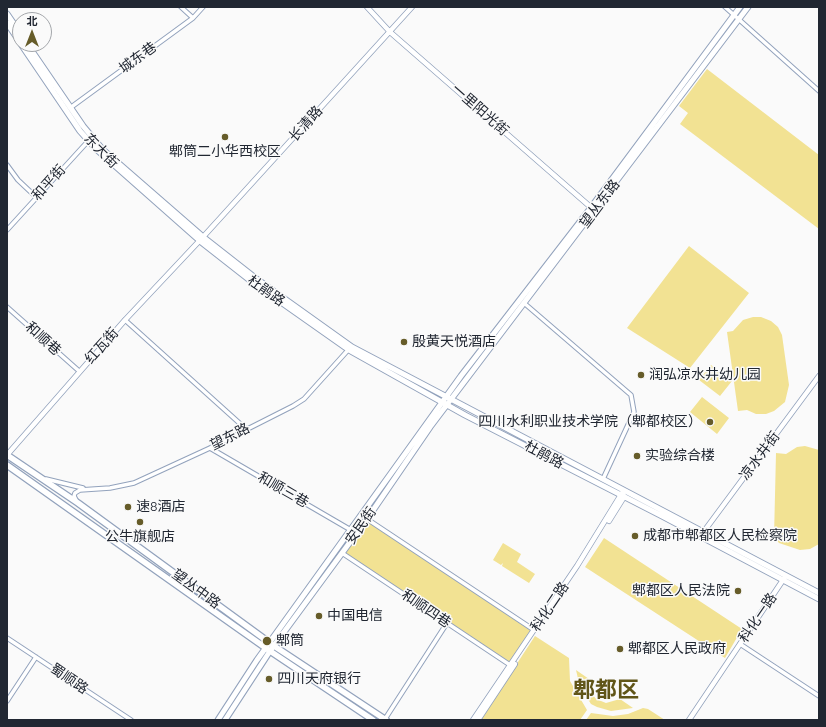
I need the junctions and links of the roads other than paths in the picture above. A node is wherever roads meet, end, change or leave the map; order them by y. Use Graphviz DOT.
graph roads {
  1 [pos="181,7"];
  2 [pos="203,7"];
  3 [pos="367,7"];
  4 [pos="412,7"];
  5 [pos="725,7"];
  6 [pos="740,7"];
  7 [pos="748,7"];
  8 [pos="734,14"];
  9 [pos="193,18"];
  10 [pos="739,19"];
  11 [pos="390,32"];
  12 [pos="27,52"];
  13 [pos="32,52"];
  14 [pos="819,91"];
  15 [pos="70,108"];
  16 [pos="90,139"];
  17 [pos="7,165"];
  18 [pos="36,197"];
  19 [pos="593,209"];
  20 [pos="7,230"];
  21 [pos="202,239"];
  22 [pos="524,303"];
  23 [pos="7,307"];
  24 [pos="125,320"];
  25 [pos="350,349"];
  26 [pos="79,371"];
  27 [pos="819,376"];
  28 [pos="446,401"];
  29 [pos="246,429"];
  30 [pos="210,448"];
  31 [pos="7,455"];
  32 [pos="7,465"];
  33 [pos="41,477"];
  34 [pos="603,480"];
  35 [pos="88,490"];
  36 [pos="623,494"];
  37 [pos="78,503"];
  38 [pos="367,519"];
  39 [pos="351,529"];
  40 [pos="356,533"];
  41 [pos="702,533"];
  42 [pos="342,553"];
  43 [pos="785,578"];
  44 [pos="819,593"];
  45 [pos="819,599"];
  46 [pos="447,623"];
  47 [pos="534,630"];
  48 [pos="7,638"];
  49 [pos="272,644"];
  50 [pos="740,644"];
  51 [pos="268,650"];
  52 [pos="36,657"];
  53 [pos="510,665"];
  54 [pos="819,696"];
  55 [pos="7,701"];
  56 [pos="131,720"];
  57 [pos="218,720"];
  58 [pos="224,720"];
  59 [pos="373,720"];
  60 [pos="386,720"];
  61 [pos="473,720"];
  62 [pos="478,720"];
  63 [pos="689,720"];
  1 -- 9 [label="street"];
  2 -- 9 [label="street, 城东巷"];
  3 -- 11 [label="street, 一里阳光街"];
  4 -- 11 [label="street, 长清路"];
  5 -- 8 [label="street"];
  6 -- 8 [label="main road, 望丛东路"];
  7 -- 10 [label="main road, 望丛东路"];
  8 -- 10 [label="street"];
  8 -- 19 [label="main road, 望丛东路"];
  9 -- 15 [label="street, 城东巷"];
  10 -- 14 [label="street"];
  10 -- 19 [label="main road, 望丛东路"];
  11 -- 19 [label="street, 一里阳光街"];
  11 -- 21 [label="street, 长清路"];
  12 -- 16 [label="main road, 东大街"];
  13 -- 15 [label="main road, 东大街"];
  15 -- 16 [label="main road, 东大街"];
  16 -- 18 [label="street, 和平街"];
  16 -- 21 [label="main road, 东大街"];
  17 -- 18 [label="street"];
  18 -- 20 [label="street, 和平街"];
  19 -- 22 [label="main road, 望丛东路"];
  19 -- 28 [label="main road, 望丛东路"];
  21 -- 24 [label="street, 红瓦街"];
  21 -- 25 [label="main road, 杜鹃路"];
  22 -- 28 [label="main road, 望丛东路"];
  22 -- 34 [label="street"];
  23 -- 26 [label="street, 和顺巷"];
  24 -- 26 [label="street, 红瓦街"];
  24 -- 29 [label="street"];
  25 -- 28 [label="main road, 杜鹃路"];
  25 -- 29 [label="street, 望东路"];
  26 -- 31 [label="street, 红瓦街"];
  27 -- 41 [label="street, 凉水井街"];
  28 -- 34 [label="main road, 杜鹃路"];
  28 -- 36 [label="main road, 杜鹃路"];
  28 -- 38 [label="main road, 安民街"];
  28 -- 39 [label="main road, 安民街"];
  29 -- 30 [label="street, 望东路"];
  30 -- 35 [label="street, 望东路"];
  30 -- 39 [label="street, 和顺三巷"];
  31 -- 33 [label="main road, 望丛中路"];
  32 -- 51 [label="main road, 望丛中路"];
  33 -- 35 [label="street, 望东路"];
  33 -- 37 [label="main road, 望丛中路"];
  34 -- 36 [label="main road, 杜鹃路"];
  35 -- 37 [label="street, 望东路"];
  36 -- 41 [label="main road, 杜鹃路"];
  36 -- 47 [label="street, 科化二路"];
  36 -- 62 [label="street"];
  37 -- 49 [label="main road, 望丛中路"];
  38 -- 40 [label="main road, 安民街"];
  38 -- 47 [label="street"];
  39 -- 40 [label="street, 和顺三巷"];
  39 -- 49 [label="main road, 安民街"];
  40 -- 42 [label="main road, 安民街"];
  41 -- 43 [label="main road, 杜鹃路"];
  42 -- 46 [label="street, 和顺四巷"];
  42 -- 49 [label="main road, 安民街"];
  43 -- 44 [label="main road, 杜鹃路"];
  43 -- 45 [label="main road, 杜鹃路"];
  43 -- 50 [label="street, 科化一路"];
  46 -- 53 [label="street, 和顺四巷"];
  46 -- 60 [label="street"];
  47 -- 53 [label="street, 科化二路"];
  48 -- 52 [label="street, 蜀顺路"];
  49 -- 51 [label="main road, 安民街"];
  49 -- 60 [label="main road, 望丛中路"];
  50 -- 54 [label="street"];
  50 -- 63 [label="street, 科化一路"];
  51 -- 57 [label="main road"];
  51 -- 58 [label="main road"];
  51 -- 59 [label="main road, 望丛中路"];
  52 -- 55 [label="street"];
  52 -- 56 [label="street, 蜀顺路"];
  53 -- 61 [label="street, 科化二路"];
}
